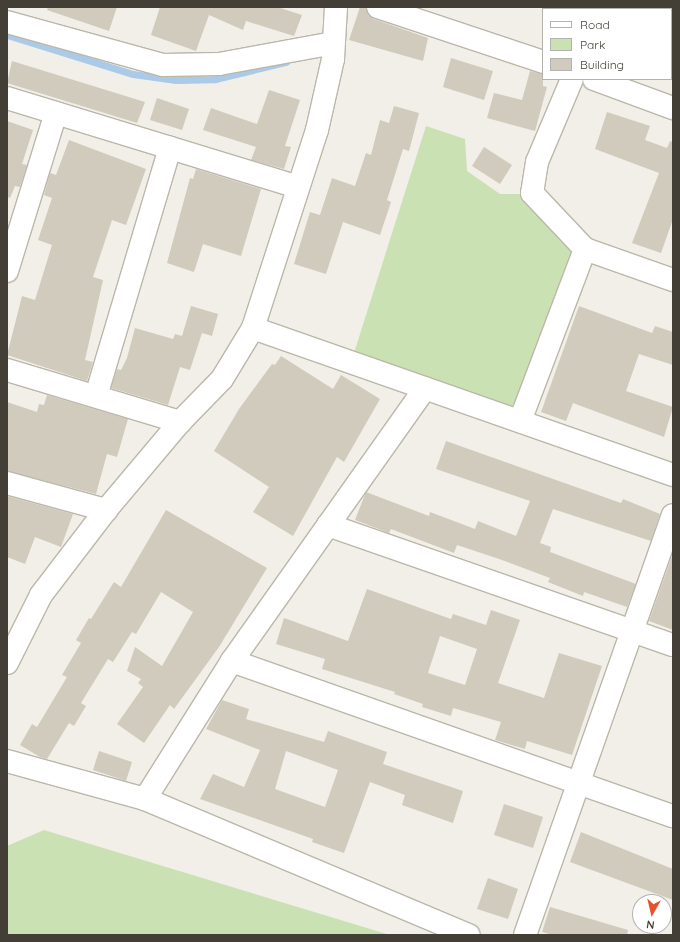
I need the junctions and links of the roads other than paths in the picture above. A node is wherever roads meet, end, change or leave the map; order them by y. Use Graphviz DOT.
graph roads {
  1 [pos="336,7"];
  2 [pos="378,7"];
  3 [pos="7,22"];
  4 [pos="333,43"];
  5 [pos="542,62"];
  6 [pos="572,80"];
  7 [pos="597,80"];
  8 [pos="7,98"];
  9 [pos="673,108"];
  10 [pos="56,113"];
  11 [pos="170,148"];
  12 [pos="298,187"];
  13 [pos="585,249"];
  14 [pos="7,271"];
  15 [pos="673,280"];
  16 [pos="253,328"];
  17 [pos="7,370"];
  18 [pos="425,388"];
  19 [pos="96,396"];
  20 [pos="520,421"];
  21 [pos="180,422"];
  22 [pos="673,475"];
  23 [pos="7,483"];
  24 [pos="106,510"];
  25 [pos="673,515"];
  26 [pos="328,524"];
  27 [pos="633,631"];
  28 [pos="673,645"];
  29 [pos="232,661"];
  30 [pos="7,663"];
  31 [pos="7,761"];
  32 [pos="580,783"];
  33 [pos="145,799"];
  34 [pos="673,816"];
  35 [pos="470,935"];
  36 [pos="525,935"];
  1 -- 4 [label="street"];
  2 -- 5 [label="street"];
  3 -- 4 [label="street"];
  4 -- 12 [label="street"];
  6 -- 13 [label="street"];
  7 -- 9 [label="street"];
  8 -- 10 [label="street"];
  10 -- 11 [label="street"];
  10 -- 14 [label="street"];
  11 -- 12 [label="street"];
  11 -- 19 [label="street"];
  12 -- 16 [label="street"];
  13 -- 15 [label="street"];
  13 -- 20 [label="street"];
  16 -- 18 [label="street"];
  16 -- 21 [label="street"];
  17 -- 19 [label="street"];
  18 -- 20 [label="street"];
  18 -- 26 [label="street"];
  19 -- 21 [label="street"];
  20 -- 22 [label="street"];
  21 -- 24 [label="street"];
  23 -- 24 [label="street"];
  24 -- 30 [label="street"];
  25 -- 27 [label="street"];
  26 -- 27 [label="street"];
  26 -- 29 [label="street"];
  27 -- 28 [label="street"];
  27 -- 32 [label="street"];
  29 -- 32 [label="street"];
  29 -- 33 [label="street"];
  31 -- 33 [label="street"];
  32 -- 34 [label="street"];
  32 -- 36 [label="street"];
  33 -- 35 [label="street"];
}
